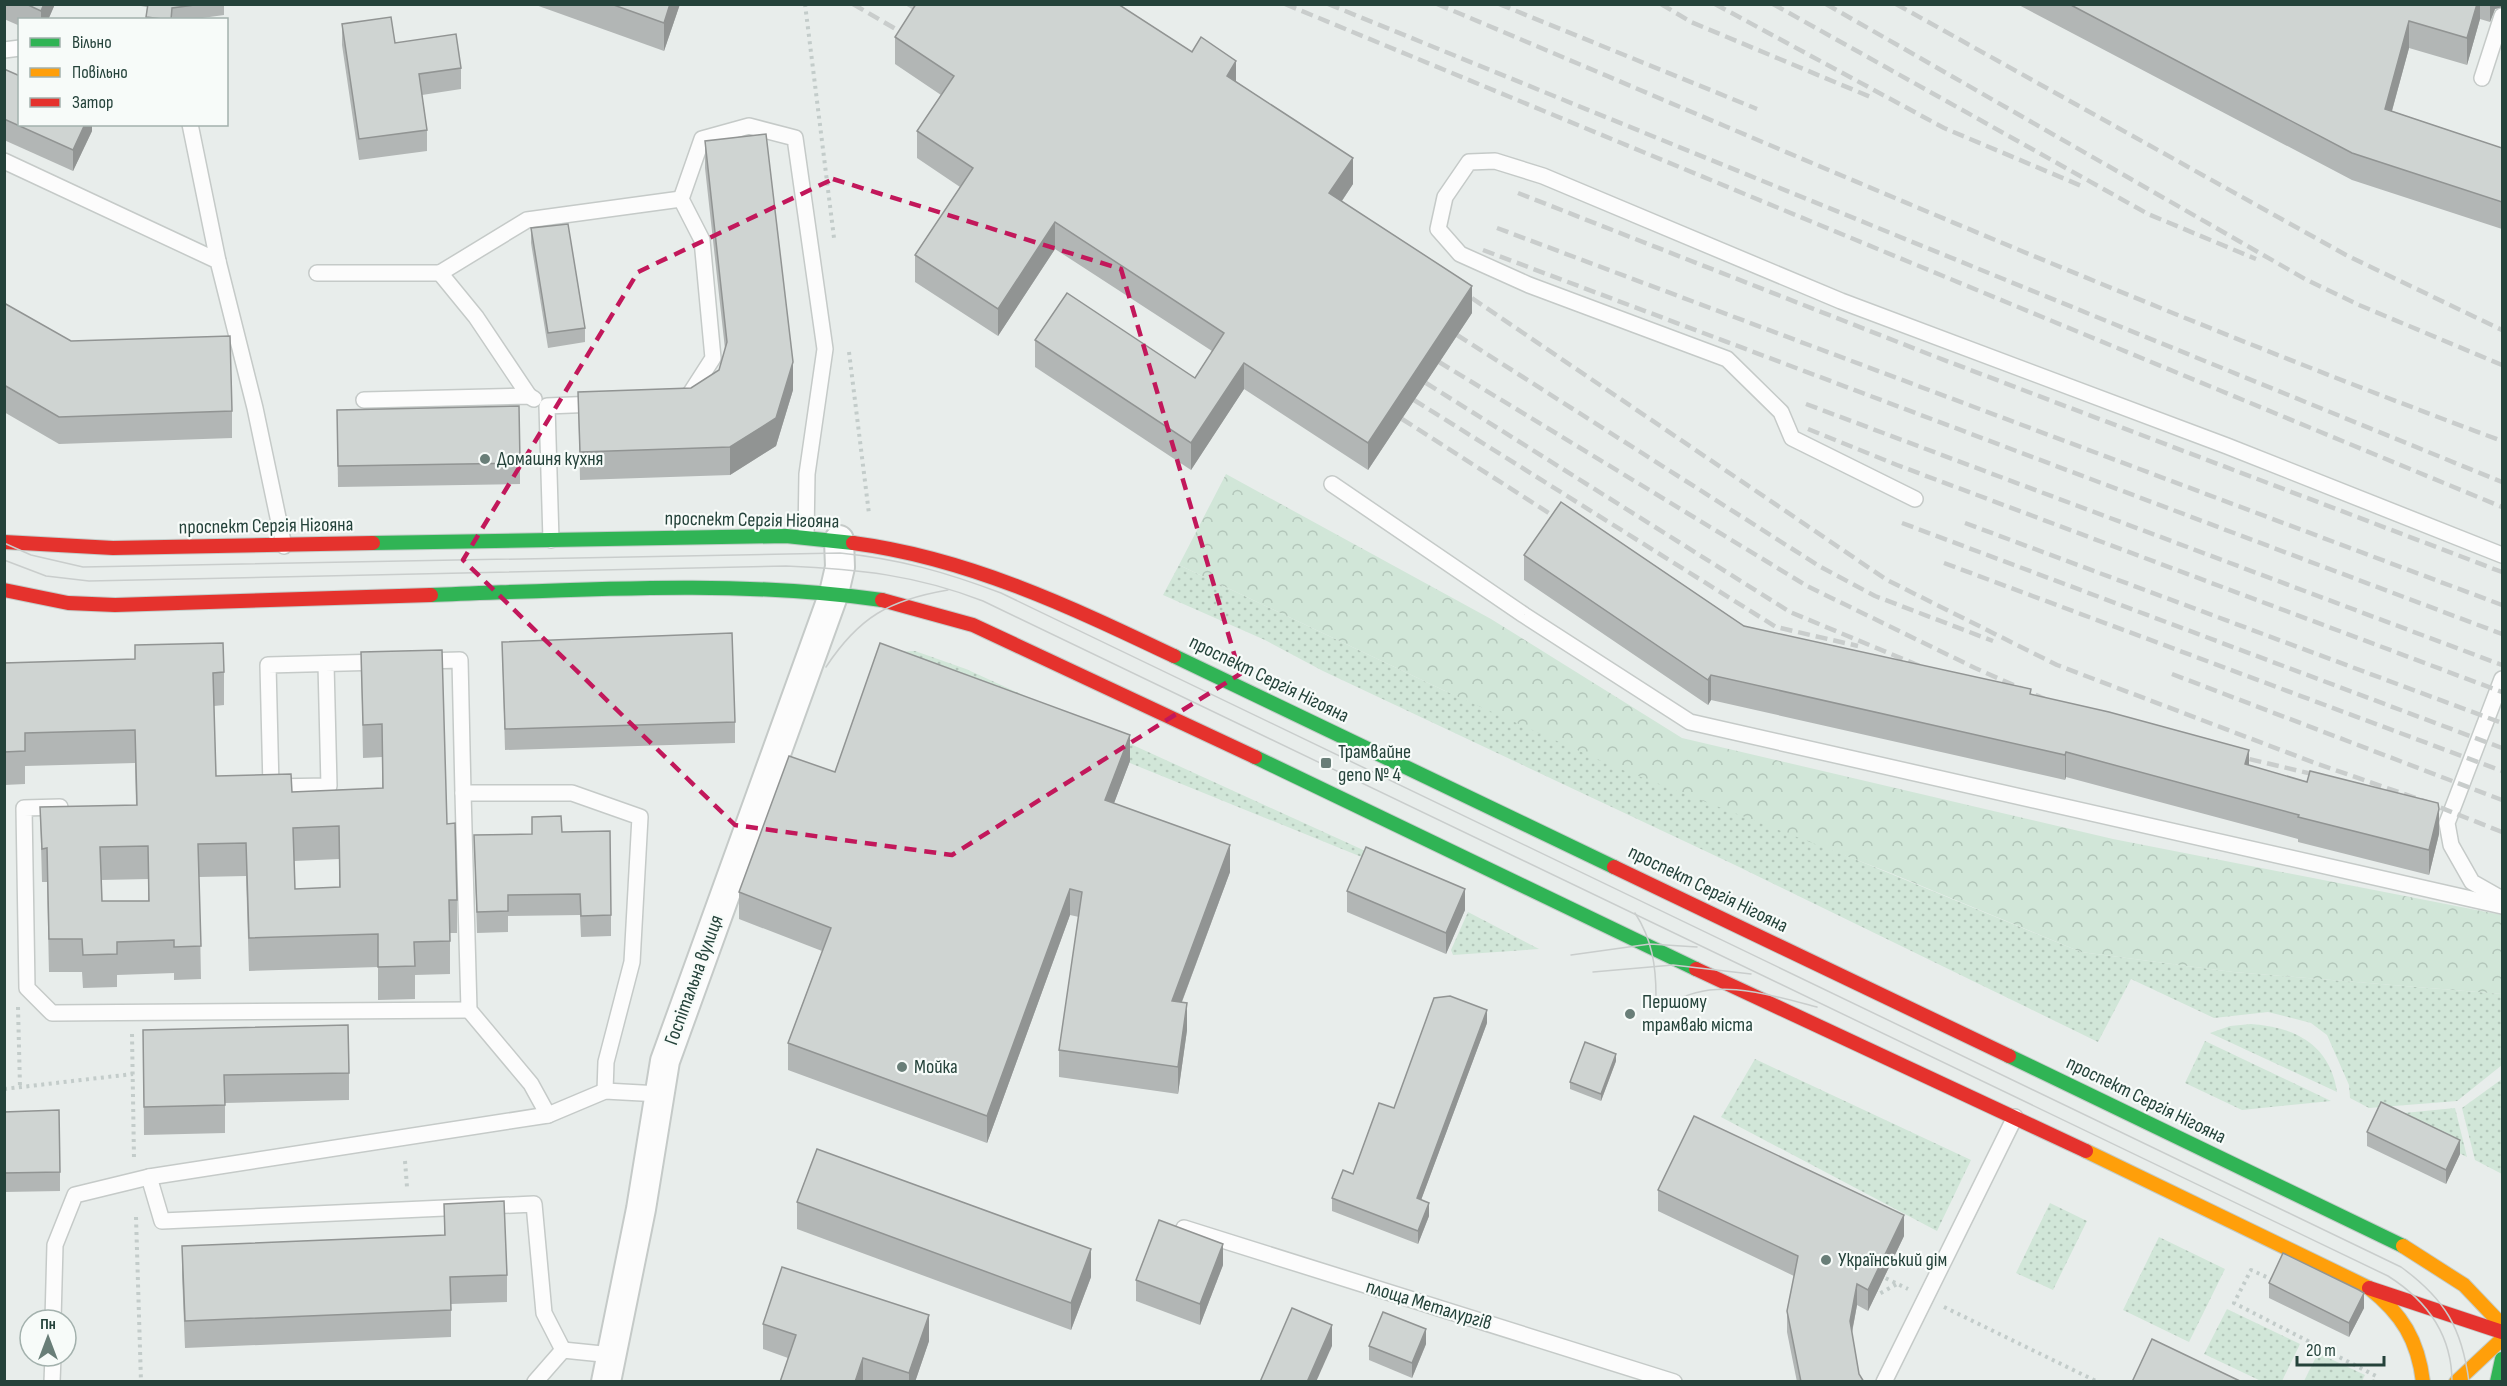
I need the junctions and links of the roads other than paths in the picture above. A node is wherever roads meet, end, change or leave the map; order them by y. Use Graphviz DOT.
graph roads {
  1 [pos="2502,16"];
  2 [pos="2482,78"];
  3 [pos="190,126"];
  4 [pos="4,161"];
  5 [pos="681,199"];
  6 [pos="218,261"];
  7 [pos="317,273"];
  8 [pos="440,273"];
  9 [pos="529,396"];
  10 [pos="364,400"];
  11 [pos="675,400"];
  12 [pos="617,403"];
  13 [pos="547,406"];
  14 [pos="1332,484"];
  15 [pos="1915,499"];
  16 [pos="4,524"];
  17 [pos="806,537"];
  18 [pos="551,540"];
  19 [pos="839,540"];
  20 [pos="4,542"];
  21 [pos="53,543"];
  22 [pos="284,546"];
  23 [pos="2502,555"];
  24 [pos="4,590"];
  25 [pos="834,593"];
  26 [pos="326,664"];
  27 [pos="2502,679"];
  28 [pos="463,793"];
  29 [pos="78,807"];
  30 [pos="2502,899"];
  31 [pos="2502,906"];
  32 [pos="470,1010"];
  33 [pos="605,1091"];
  34 [pos="660,1094"];
  35 [pos="548,1115"];
  36 [pos="2015,1117"];
  37 [pos="149,1177"];
  38 [pos="1184,1228"];
  39 [pos="2369,1288"];
  40 [pos="54,1308"];
  41 [pos="2502,1325"];
  42 [pos="2502,1332"];
  43 [pos="2502,1340"];
  44 [pos="563,1350"];
  45 [pos="2502,1359"];
  46 [pos="609,1368"];
  47 [pos="535,1382"];
  48 [pos="1674,1382"];
  49 [pos="1884,1382"];
  50 [pos="2422,1382"];
  51 [pos="2456,1382"];
  52 [pos="2497,1382"];
  1 -- 2 [label="lane"];
  3 -- 6 [label="lane"];
  4 -- 6 [label="lane"];
  5 -- 8 [label="lane"];
  5 -- 11 [label="lane"];
  5 -- 17 [label="lane"];
  6 -- 22 [label="lane"];
  7 -- 8 [label="lane"];
  8 -- 9 [label="lane"];
  9 -- 10 [label="lane"];
  9 -- 13 [label="lane"];
  12 -- 13 [label="lane"];
  13 -- 18 [label="lane"];
  14 -- 31 [label="lane"];
  15 -- 23 [label="lane"];
  16 -- 21 [label="street"];
  17 -- 18 [label="main road, проспект Сергія Нігояна"];
  17 -- 19 [label="main road, проспект Сергія Нігояна"];
  18 -- 22 [label="main road, проспект Сергія Нігояна"];
  19 -- 25 [label="street, Госпітальна вулиця"];
  19 -- 41 [label="main road, проспект Сергія Нігояна"];
  20 -- 21 [label="main road, проспект Сергія Нігояна"];
  21 -- 22 [label="main road, проспект Сергія Нігояна"];
  24 -- 25 [label="main road"];
  25 -- 34 [label="street, Госпітальна вулиця"];
  25 -- 36 [label="main road"];
  26 -- 26 [label="lane"];
  26 -- 28 [label="lane"];
  27 -- 30 [label="lane"];
  28 -- 32 [label="lane"];
  28 -- 33 [label="lane"];
  29 -- 32 [label="lane"];
  32 -- 35 [label="lane"];
  33 -- 34 [label="lane"];
  33 -- 35 [label="lane"];
  34 -- 46 [label="street, Госпітальна вулиця"];
  35 -- 37 [label="lane"];
  36 -- 39 [label="main road"];
  36 -- 49 [label="lane"];
  37 -- 40 [label="lane"];
  37 -- 44 [label="lane"];
  38 -- 48 [label="lane, площа Металургів"];
  39 -- 42 [label="main road"];
  39 -- 50 [label="main road"];
  43 -- 51 [label="main road"];
  44 -- 46 [label="lane"];
  44 -- 47 [label="lane"];
  45 -- 52 [label="main road"];
}
